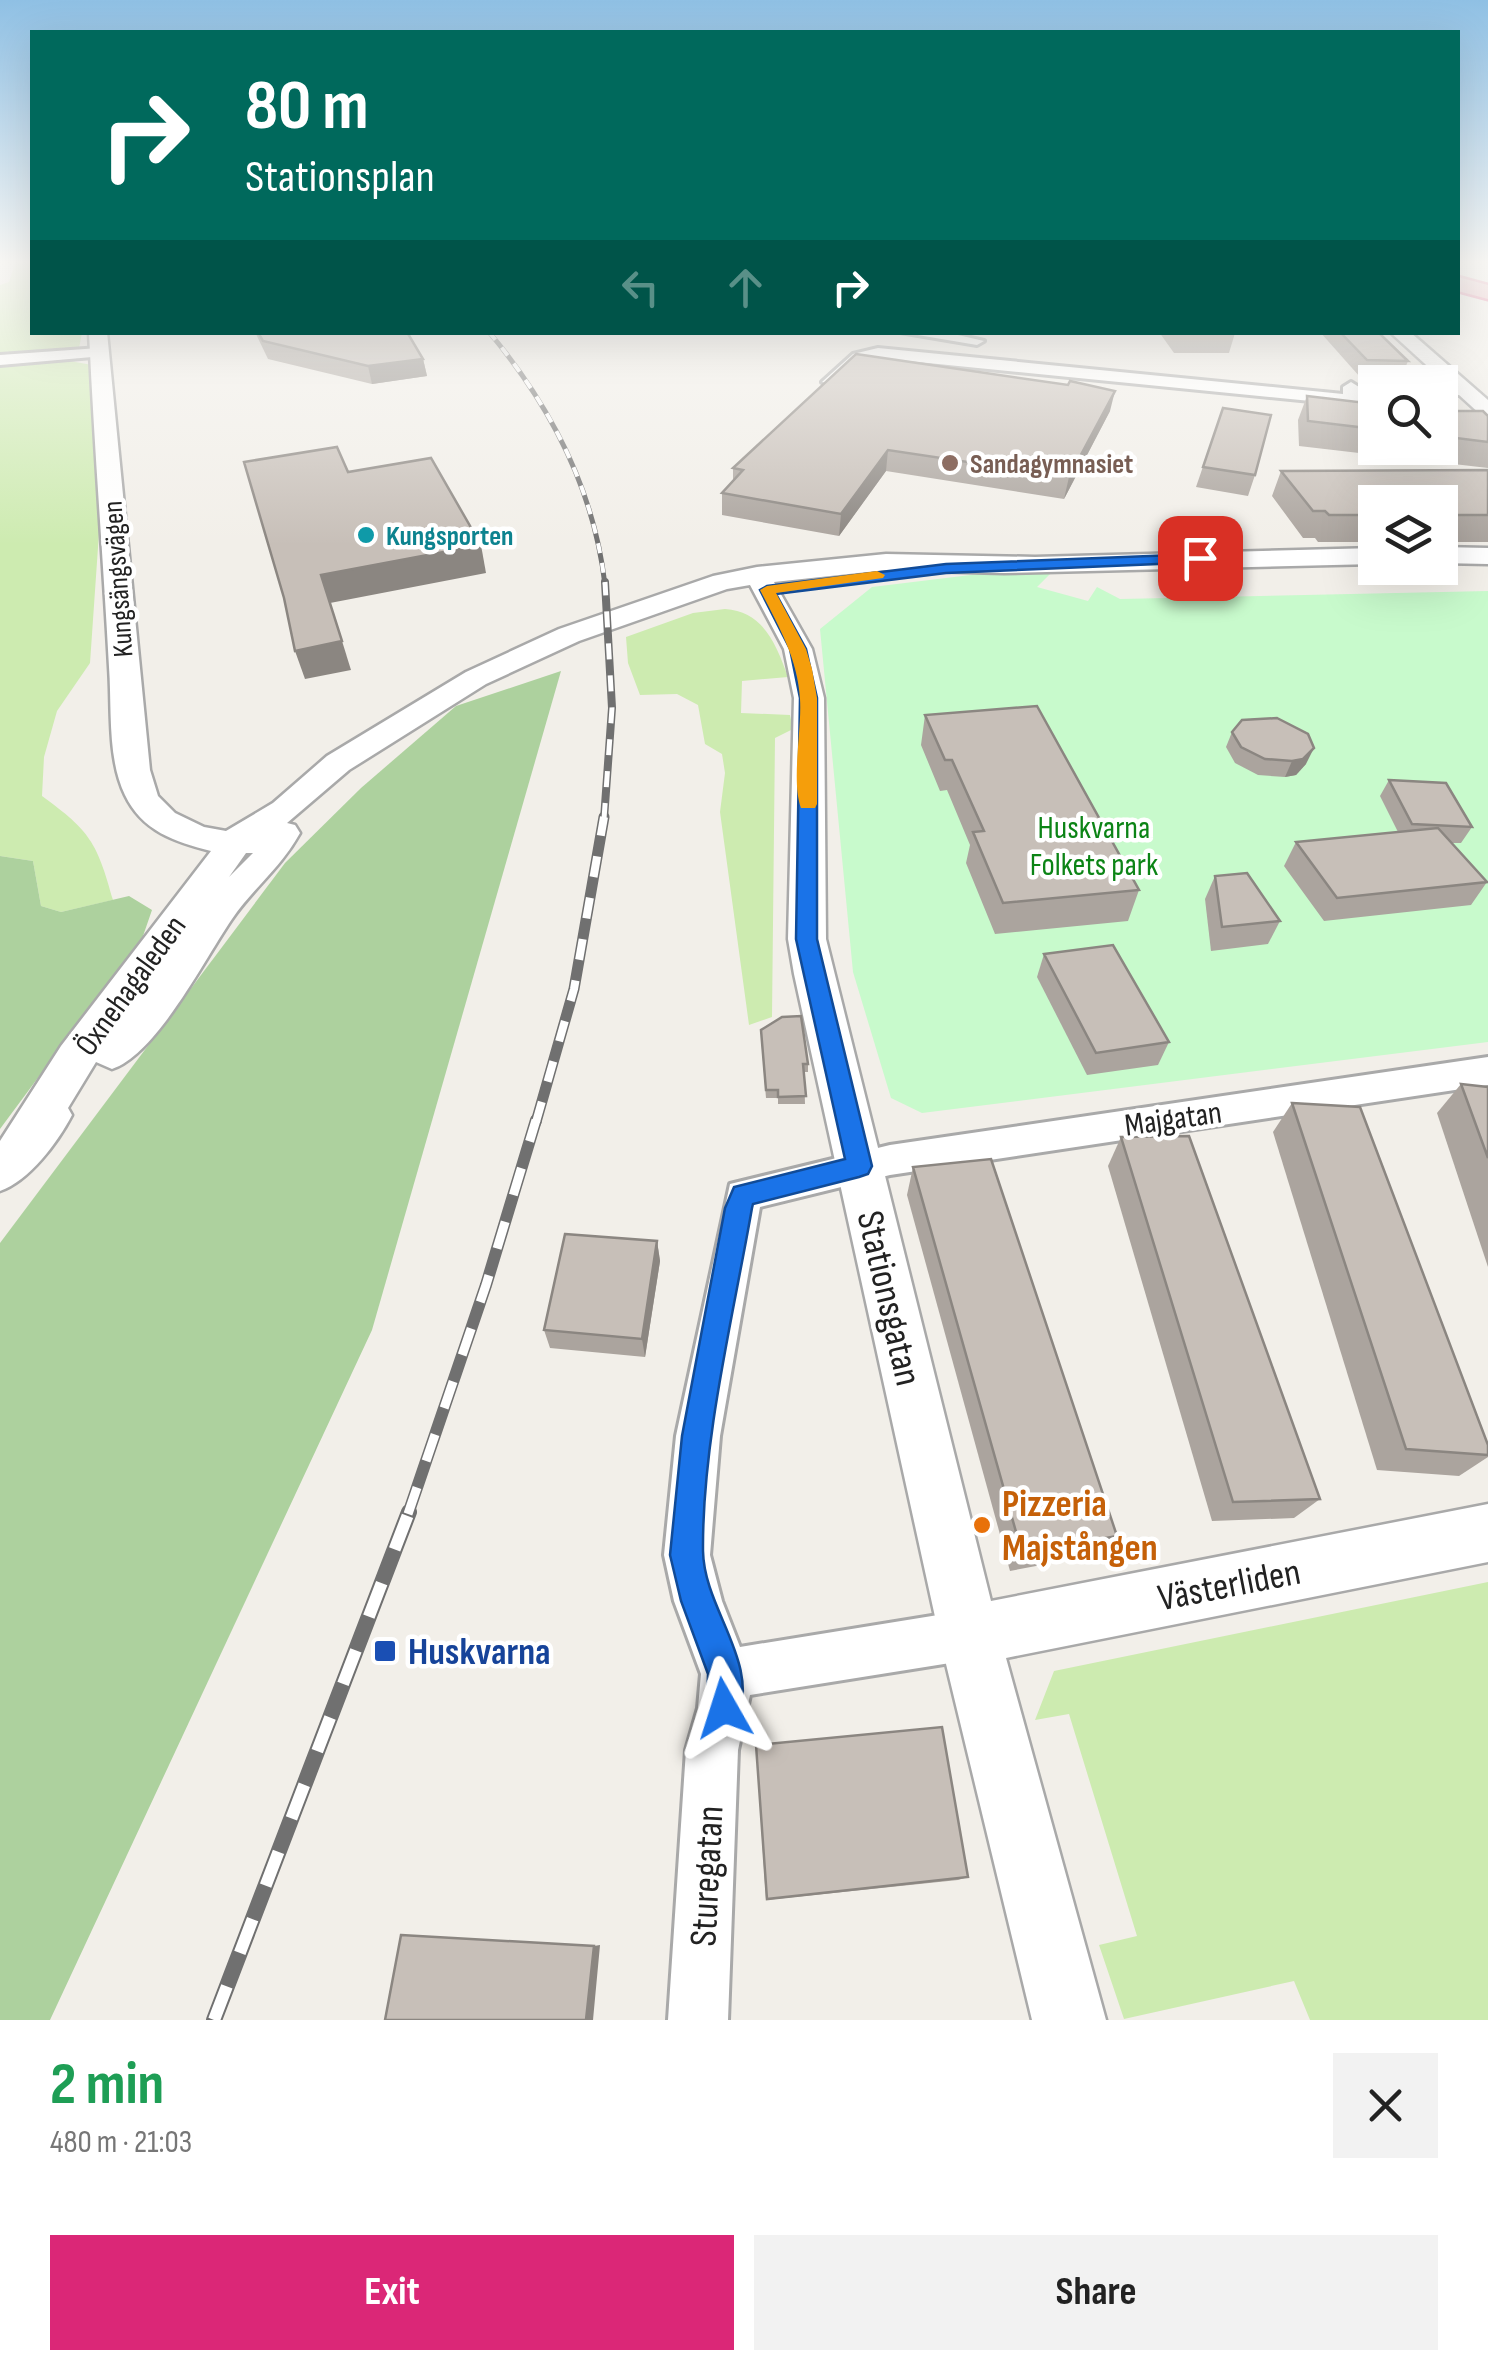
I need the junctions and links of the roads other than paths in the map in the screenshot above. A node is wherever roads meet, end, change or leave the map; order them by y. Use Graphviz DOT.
graph roads {
  1 [pos="100,357"];
  2 [pos="858,357"];
  3 [pos="919,357"];
  4 [pos="1428,357"];
  5 [pos="1150,362"];
  6 [pos="1458,390"];
  7 [pos="1465,390"];
  8 [pos="818,392"];
  9 [pos="1488,411"];
  10 [pos="1358,556"];
  11 [pos="1458,556"];
  12 [pos="1488,556"];
  13 [pos="762,583"];
  14 [pos="450,694"];
  15 [pos="197,827"];
  16 [pos="282,833"];
  17 [pos="205,906"];
  18 [pos="1488,1071"];
  19 [pos="859,1166"];
  20 [pos="0,1172"];
  21 [pos="1488,1533"];
  22 [pos="969,1635"];
  23 [pos="726,1674"];
  24 [pos="698,2020"];
  25 [pos="1069,2020"];
  1 -- 15 [label="street, Kungsängsvägen"];
  2 -- 8 [label="street"];
  3 -- 5 [label="street"];
  4 -- 7 [label="street"];
  6 -- 7 [label="street"];
  7 -- 9 [label="street"];
  10 -- 13 [label="street, Öxnehagaleden"];
  11 -- 12 [label="street"];
  13 -- 14 [label="street, Öxnehagaleden"];
  13 -- 19 [label="street, Stationsgatan"];
  14 -- 15 [label="street, Öxnehagaleden"];
  14 -- 16 [label="street, Öxnehagaleden"];
  15 -- 16 [label="street, Öxnehagaleden"];
  15 -- 17 [label="street, Kungsängsvägen"];
  15 -- 17 [label="street, Öxnehagaleden"];
  16 -- 17 [label="street, Öxnehagaleden"];
  17 -- 20 [label="street, Öxnehagaleden"];
  18 -- 19 [label="street, Majgatan"];
  19 -- 22 [label="street, Stationsgatan"];
  19 -- 23 [label="street, Majgatan"];
  21 -- 22 [label="street, Västerliden"];
  22 -- 23 [label="street"];
  22 -- 25 [label="street, Stationsgatan"];
  23 -- 24 [label="street, Sturegatan"];
}
